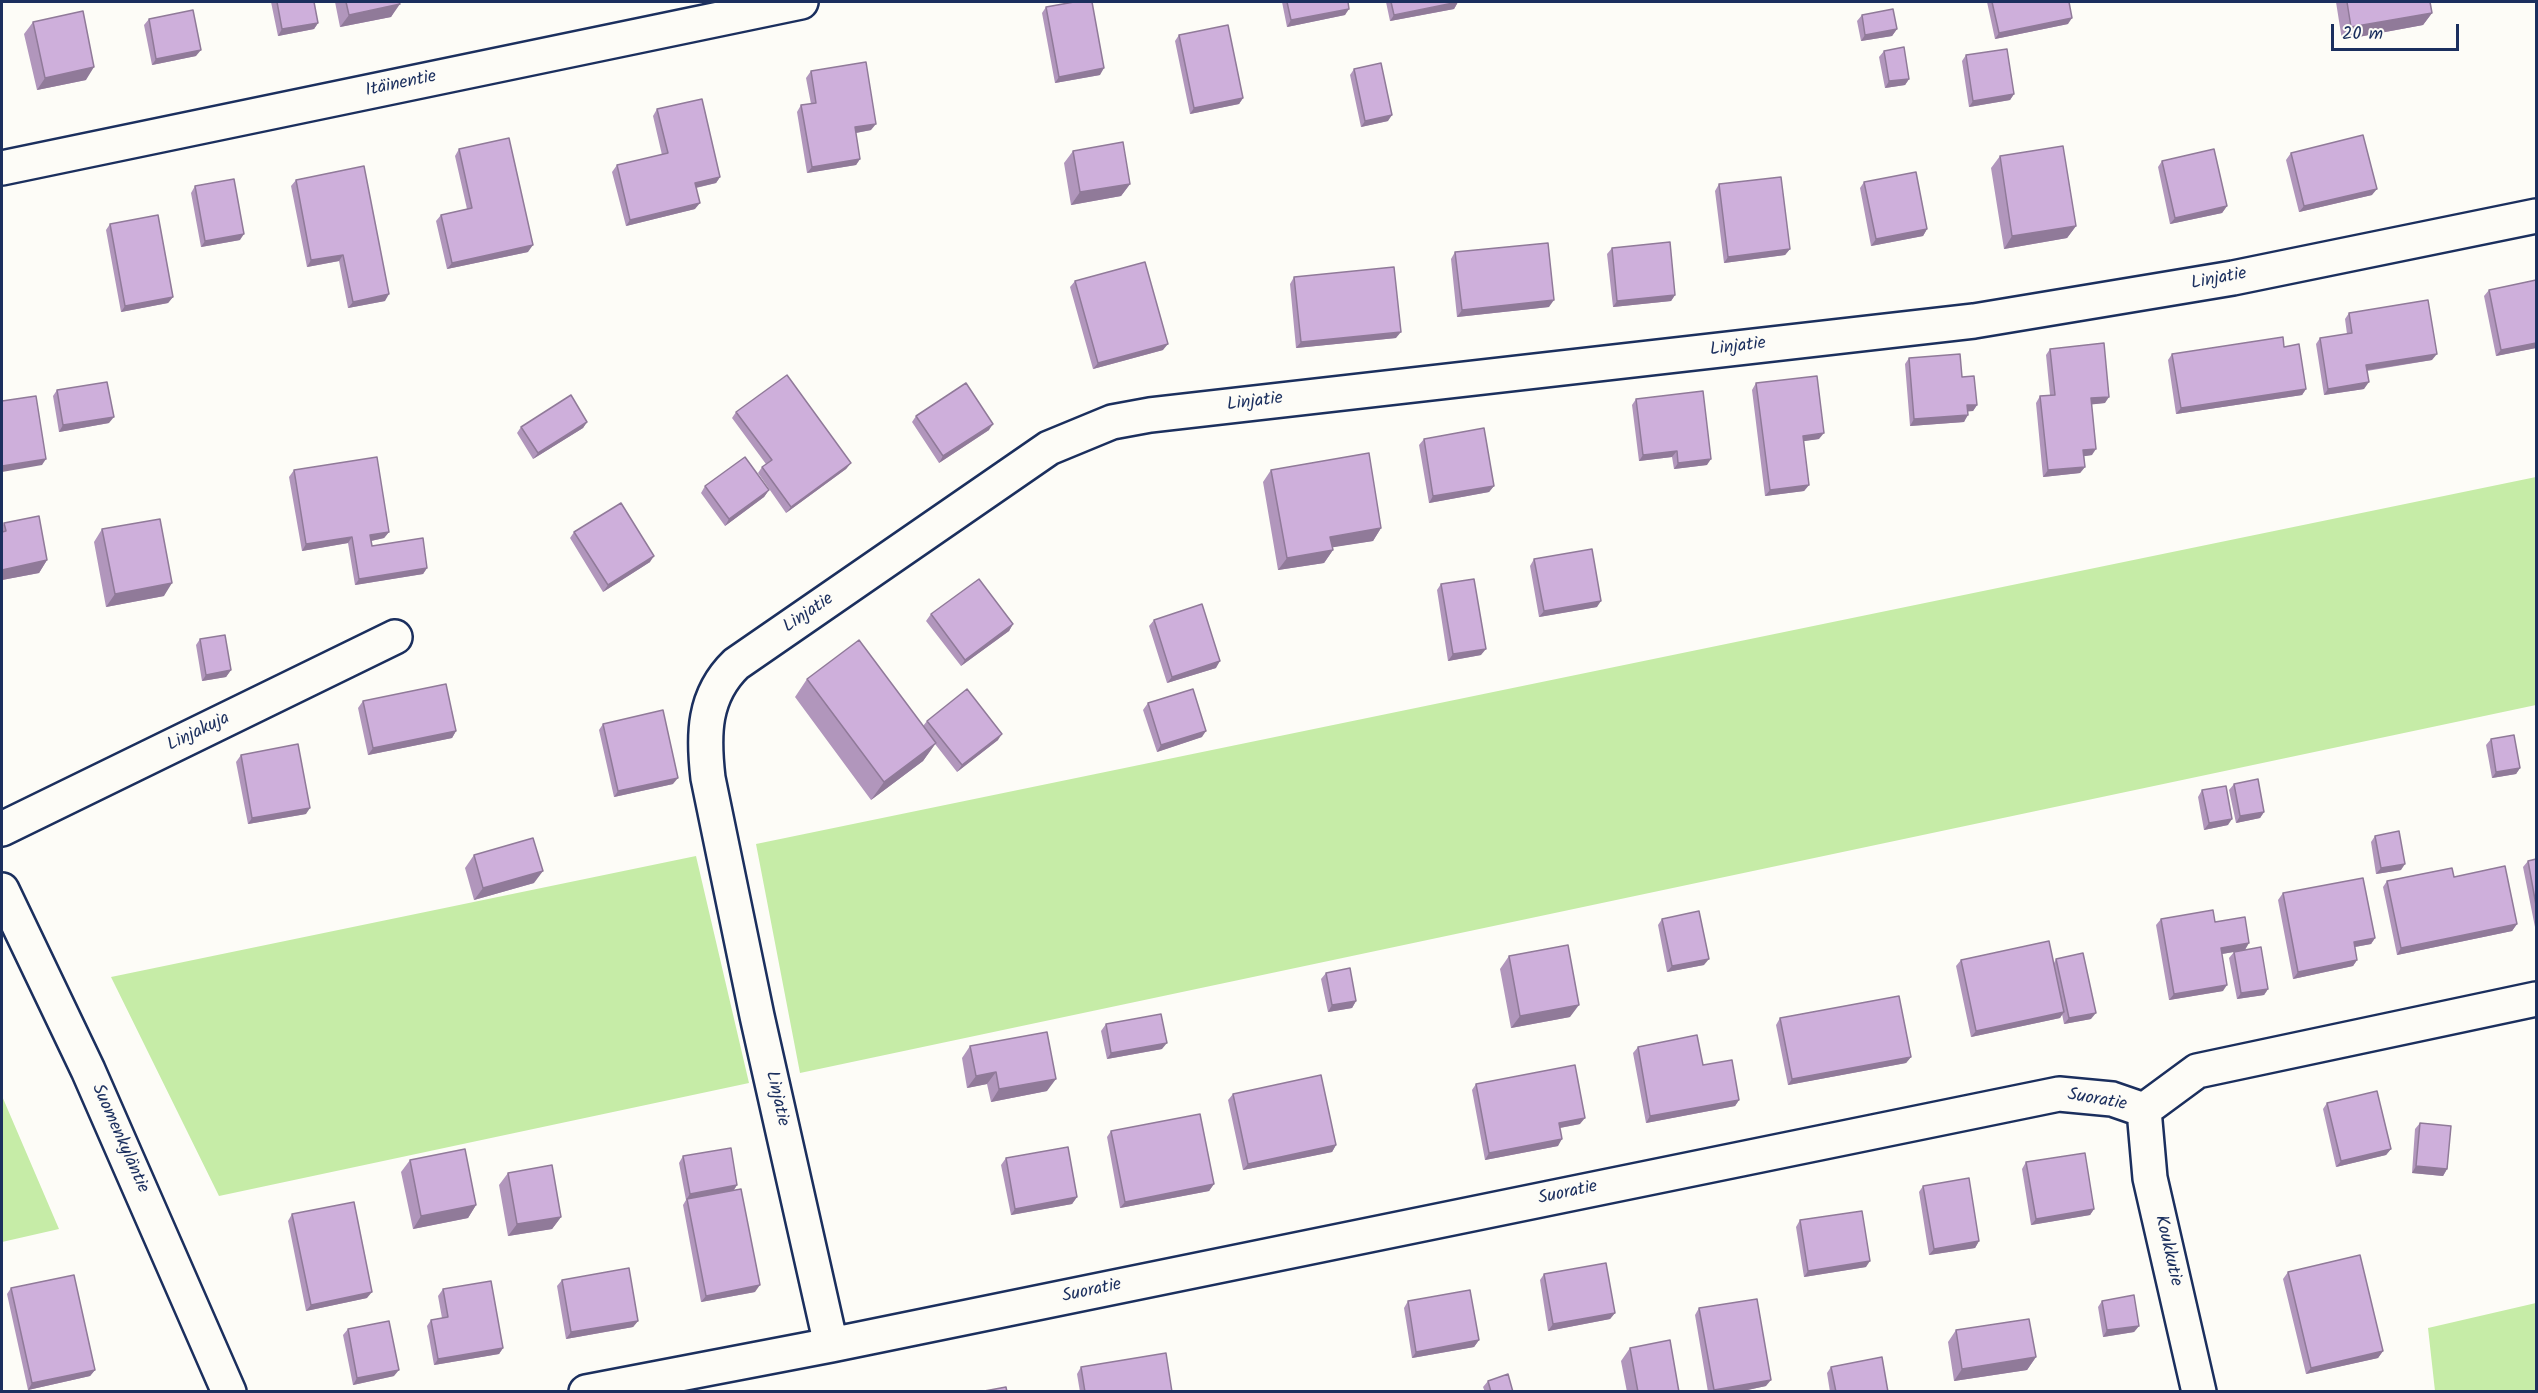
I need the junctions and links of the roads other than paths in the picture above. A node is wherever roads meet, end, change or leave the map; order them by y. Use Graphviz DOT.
graph roads {
  1 [pos="801,2"];
  2 [pos="2,168"];
  3 [pos="2536,216"];
  4 [pos="395,637"];
  5 [pos="2,829"];
  6 [pos="2,890"];
  7 [pos="2536,999"];
  8 [pos="2144,1110"];
  9 [pos="831,1345"];
  10 [pos="229,1392"];
  11 [pos="586,1392"];
  12 [pos="2199,1392"];
  1 -- 2 [label="street, Itäinentie"];
  3 -- 9 [label="street, Linjatie"];
  4 -- 5 [label="street, Linjakuja"];
  6 -- 10 [label="street, Suomenkyläntie"];
  7 -- 8 [label="street, Suoratie"];
  8 -- 9 [label="street, Suoratie"];
  8 -- 12 [label="street, Koukkutie"];
  9 -- 11 [label="street, Suoratie"];
}
